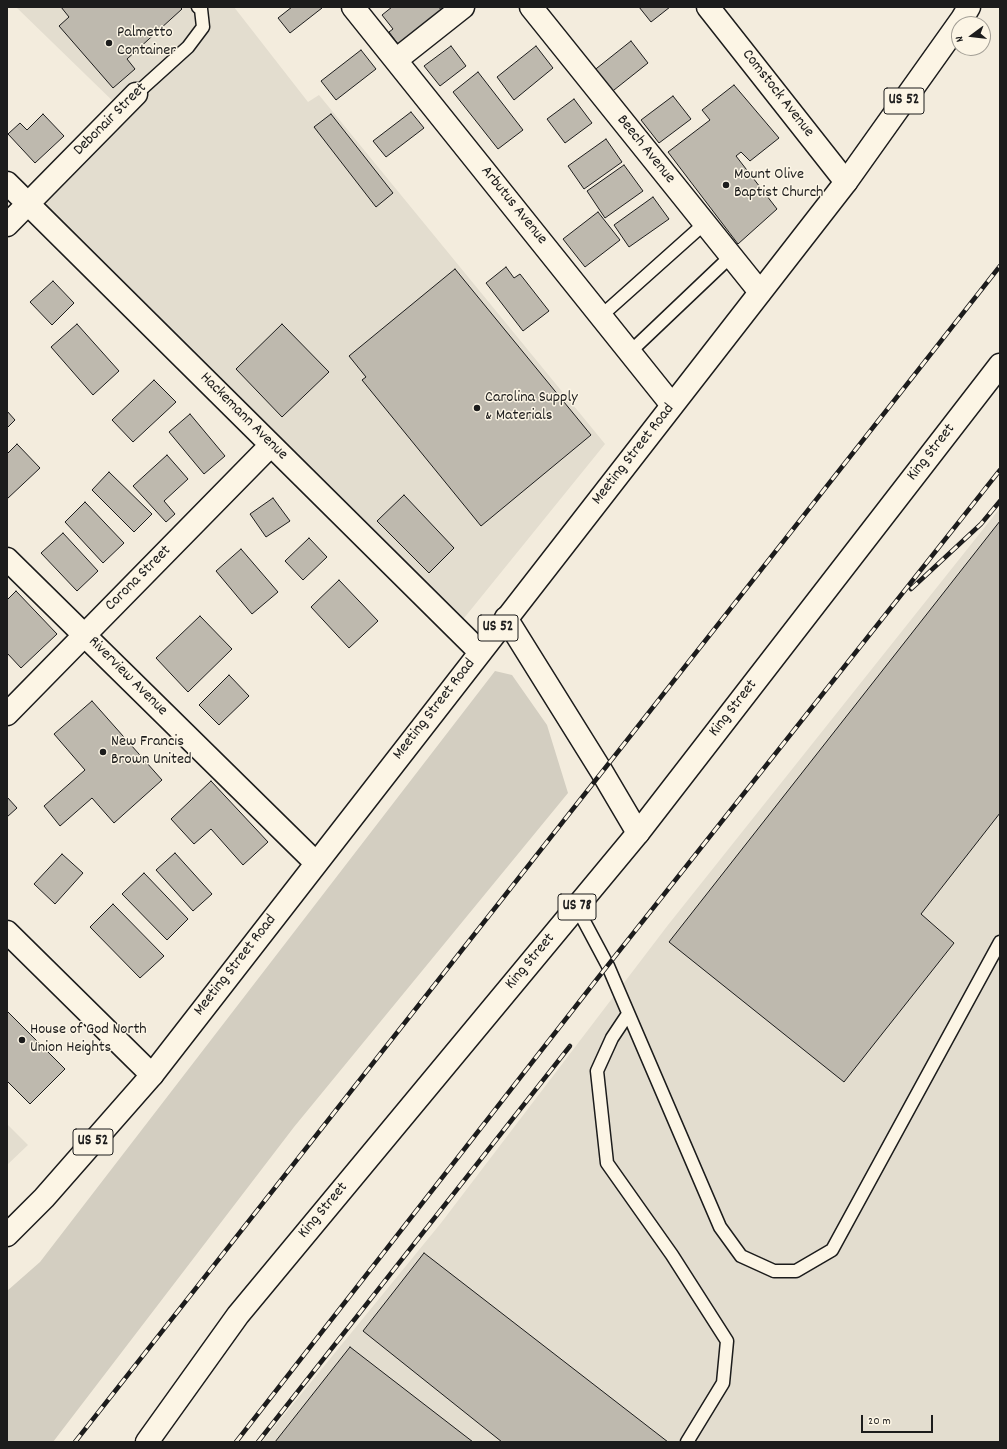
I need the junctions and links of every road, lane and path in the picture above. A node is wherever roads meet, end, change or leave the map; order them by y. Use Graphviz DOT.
graph roads {
  1 [pos="353,7"];
  2 [pos="463,7"];
  3 [pos="531,7"];
  4 [pos="708,7"];
  5 [pos="980,7"];
  6 [pos="200,8"];
  7 [pos="961,11"];
  8 [pos="396,60"];
  9 [pos="136,94"];
  10 [pos="846,182"];
  11 [pos="7,183"];
  12 [pos="28,204"];
  13 [pos="704,224"];
  14 [pos="7,225"];
  15 [pos="731,256"];
  16 [pos="760,292"];
  17 [pos="601,316"];
  18 [pos="630,352"];
  19 [pos="1000,365"];
  20 [pos="672,405"];
  21 [pos="271,445"];
  22 [pos="7,559"];
  23 [pos="506,618"];
  24 [pos="84,635"];
  25 [pos="480,652"];
  26 [pos="7,714"];
  27 [pos="638,833"];
  28 [pos="316,863"];
  29 [pos="577,908"];
  30 [pos="7,932"];
  31 [pos="1000,942"];
  32 [pos="628,1014"];
  33 [pos="152,1075"];
  34 [pos="7,1235"];
  35 [pos="146,1442"];
  36 [pos="687,1442"];
  1 -- 8 [label="main road, Arbutus Avenue"];
  2 -- 8 [label="main road"];
  3 -- 13 [label="main road, Beech Avenue"];
  4 -- 10 [label="main road, Comstock Avenue"];
  5 -- 7 [label="main road, Meeting Street Road / US 52"];
  6 -- 9 [label="lane, Debonair Street"];
  7 -- 10 [label="main road, Meeting Street Road / US 52"];
  8 -- 17 [label="main road, Arbutus Avenue"];
  9 -- 12 [label="main road, Debonair Street"];
  10 -- 16 [label="main road, Meeting Street Road / US 52"];
  11 -- 12 [label="main road, Hackemann Avenue"];
  12 -- 14 [label="main road, Debonair Street"];
  12 -- 21 [label="main road, Hackemann Avenue"];
  13 -- 15 [label="main road, Beech Avenue"];
  13 -- 17 [label="lane"];
  15 -- 16 [label="main road, Beech Avenue"];
  15 -- 18 [label="lane"];
  16 -- 20 [label="main road, Meeting Street Road / US 52"];
  17 -- 18 [label="main road, Arbutus Avenue"];
  18 -- 20 [label="main road, Arbutus Avenue"];
  19 -- 27 [label="main road, King Street / US 78"];
  20 -- 23 [label="main road, Meeting Street Road / US 52"];
  21 -- 24 [label="main road, Corona Street"];
  21 -- 25 [label="main road, Hackemann Avenue"];
  22 -- 24 [label="main road, Riverview Avenue"];
  23 -- 25 [label="main road, Meeting Street Road / US 52"];
  23 -- 27 [label="main road"];
  24 -- 26 [label="main road, Corona Street"];
  24 -- 28 [label="main road, Riverview Avenue"];
  25 -- 28 [label="main road, Meeting Street Road / US 52"];
  27 -- 29 [label="main road, King Street / US 78"];
  28 -- 33 [label="main road, Meeting Street Road / US 52"];
  29 -- 32 [label="lane"];
  29 -- 35 [label="main road, King Street / US 78"];
  30 -- 33 [label="main road"];
  31 -- 32 [label="lane"];
  32 -- 36 [label="lane"];
  33 -- 34 [label="main road, Meeting Street Road / US 52"];
}
